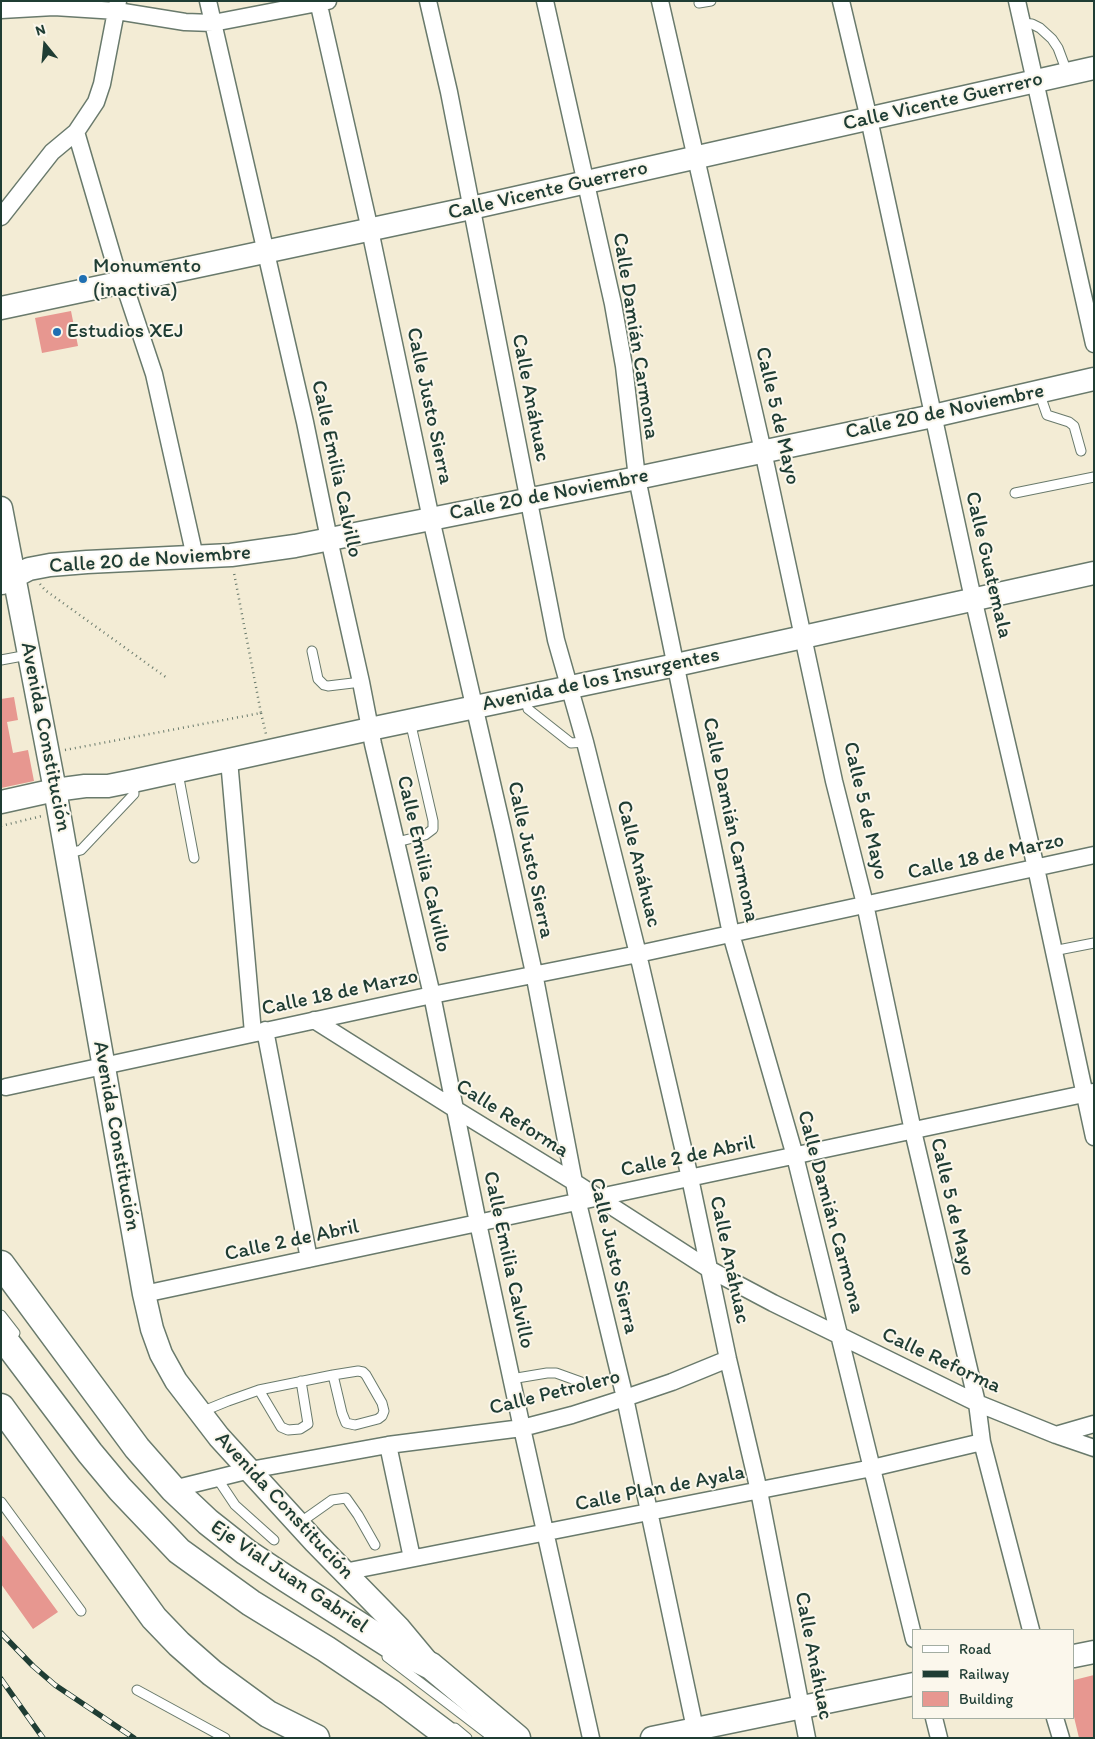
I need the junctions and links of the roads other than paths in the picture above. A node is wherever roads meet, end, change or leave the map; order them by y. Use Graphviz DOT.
graph roads {
  1 [pos="208,1"];
  2 [pos="428,1"];
  3 [pos="545,1"];
  4 [pos="660,1"];
  5 [pos="711,1"];
  6 [pos="841,1"];
  7 [pos="1017,1"];
  8 [pos="322,2"];
  9 [pos="699,3"];
  10 [pos="54,4"];
  11 [pos="117,6"];
  12 [pos="1,10"];
  13 [pos="213,23"];
  14 [pos="1022,23"];
  15 [pos="1094,68"];
  16 [pos="1068,74"];
  17 [pos="1035,82"];
  18 [pos="869,119"];
  19 [pos="76,132"];
  20 [pos="697,157"];
  21 [pos="586,182"];
  22 [pos="471,208"];
  23 [pos="1,217"];
  24 [pos="370,230"];
  25 [pos="266,252"];
  26 [pos="123,284"];
  27 [pos="1,308"];
  28 [pos="1094,344"];
  29 [pos="1094,379"];
  30 [pos="1039,391"];
  31 [pos="933,416"];
  32 [pos="763,451"];
  33 [pos="1081,451"];
  34 [pos="1094,476"];
  35 [pos="637,478"];
  36 [pos="1015,493"];
  37 [pos="529,500"];
  38 [pos="1,508"];
  39 [pos="431,518"];
  40 [pos="329,539"];
  41 [pos="195,557"];
  42 [pos="1094,573"];
  43 [pos="15,576"];
  44 [pos="974,600"];
  45 [pos="804,637"];
  46 [pos="312,651"];
  47 [pos="29,654"];
  48 [pos="1,660"];
  49 [pos="676,665"];
  50 [pos="361,682"];
  51 [pos="569,686"];
  52 [pos="525,695"];
  53 [pos="474,707"];
  54 [pos="410,721"];
  55 [pos="370,728"];
  56 [pos="585,742"];
  57 [pos="229,760"];
  58 [pos="178,772"];
  59 [pos="133,781"];
  60 [pos="57,798"];
  61 [pos="1,802"];
  62 [pos="1,818"];
  63 [pos="397,842"];
  64 [pos="66,854"];
  65 [pos="1094,855"];
  66 [pos="194,858"];
  67 [pos="1036,868"];
  68 [pos="865,904"];
  69 [pos="731,934"];
  70 [pos="1094,943"];
  71 [pos="1053,951"];
  72 [pos="638,954"];
  73 [pos="534,973"];
  74 [pos="432,995"];
  75 [pos="314,1020"];
  76 [pos="259,1032"];
  77 [pos="104,1065"];
  78 [pos="6,1086"];
  79 [pos="1089,1093"];
  80 [pos="454,1109"];
  81 [pos="913,1131"];
  82 [pos="1094,1138"];
  83 [pos="795,1156"];
  84 [pos="690,1178"];
  85 [pos="574,1182"];
  86 [pos="599,1198"];
  87 [pos="578,1203"];
  88 [pos="478,1224"];
  89 [pos="309,1259"];
  90 [pos="1,1264"];
  91 [pos="709,1269"];
  92 [pos="144,1294"];
  93 [pos="1,1315"];
  94 [pos="840,1337"];
  95 [pos="9,1348"];
  96 [pos="728,1359"];
  97 [pos="333,1375"];
  98 [pos="511,1379"];
  99 [pos="301,1381"];
  100 [pos="581,1382"];
  101 [pos="259,1390"];
  102 [pos="625,1398"];
  103 [pos="977,1403"];
  104 [pos="199,1413"];
  105 [pos="4,1417"];
  106 [pos="1094,1424"];
  107 [pos="522,1428"];
  108 [pos="1056,1435"];
  109 [pos="982,1442"];
  110 [pos="388,1445"];
  111 [pos="1094,1448"];
  112 [pos="872,1468"];
  113 [pos="250,1470"];
  114 [pos="217,1478"];
  115 [pos="173,1489"];
  116 [pos="759,1491"];
  117 [pos="1,1502"];
  118 [pos="649,1513"];
  119 [pos="298,1524"];
  120 [pos="546,1533"];
  121 [pos="274,1540"];
  122 [pos="375,1545"];
  123 [pos="412,1558"];
  124 [pos="344,1572"];
  125 [pos="81,1612"];
  126 [pos="1031,1629"];
  127 [pos="912,1631"];
  128 [pos="1094,1652"];
  129 [pos="381,1653"];
  130 [pos="1075,1656"];
  131 [pos="1094,1661"];
  132 [pos="1075,1665"];
  133 [pos="431,1666"];
  134 [pos="912,1684"];
  135 [pos="137,1690"];
  136 [pos="912,1694"];
  137 [pos="801,1711"];
  138 [pos="934,1719"];
  139 [pos="1055,1719"];
  140 [pos="448,1729"];
  141 [pos="695,1735"];
  142 [pos="225,1738"];
  143 [pos="316,1738"];
  144 [pos="468,1738"];
  145 [pos="492,1738"];
  146 [pos="517,1738"];
  147 [pos="591,1738"];
  148 [pos="652,1738"];
  149 [pos="807,1738"];
  150 [pos="939,1738"];
  151 [pos="1061,1738"];
  1 -- 13 [label="street, Calle Emilia Calvillo"];
  2 -- 22 [label="street, Calle Anáhuac"];
  3 -- 21 [label="street, Calle Damián Carmona"];
  4 -- 20 [label="street, Calle 5 de Mayo"];
  5 -- 9 [label="lane"];
  6 -- 18 [label="street, Calle Guatemala"];
  7 -- 14 [label="street"];
  8 -- 13 [label="street"];
  8 -- 24 [label="street, Calle Justo Sierra"];
  10 -- 11 [label="street"];
  10 -- 12 [label="street"];
  11 -- 13 [label="street"];
  11 -- 19 [label="street"];
  13 -- 25 [label="street, Calle Emilia Calvillo"];
  14 -- 16 [label="lane"];
  14 -- 17 [label="street"];
  15 -- 16 [label="main road, Calle Vicente Guerrero"];
  16 -- 17 [label="main road, Calle Vicente Guerrero"];
  17 -- 18 [label="main road, Calle Vicente Guerrero"];
  17 -- 28 [label="street"];
  18 -- 20 [label="main road, Calle Vicente Guerrero"];
  18 -- 31 [label="street, Calle Guatemala"];
  19 -- 23 [label="street"];
  19 -- 26 [label="street"];
  20 -- 21 [label="main road, Calle Vicente Guerrero"];
  20 -- 32 [label="street, Calle 5 de Mayo"];
  21 -- 22 [label="main road, Calle Vicente Guerrero"];
  21 -- 35 [label="street, Calle Damián Carmona"];
  22 -- 24 [label="main road, Calle Vicente Guerrero"];
  22 -- 37 [label="street, Calle Anáhuac"];
  24 -- 25 [label="main road, Calle Vicente Guerrero"];
  24 -- 39 [label="street, Calle Justo Sierra"];
  25 -- 26 [label="main road, Calle Vicente Guerrero"];
  25 -- 40 [label="street, Calle Emilia Calvillo"];
  26 -- 27 [label="main road, Calle Vicente Guerrero"];
  26 -- 41 [label="street"];
  29 -- 30 [label="main road, Calle 20 de Noviembre"];
  30 -- 31 [label="main road, Calle 20 de Noviembre"];
  30 -- 33 [label="lane"];
  31 -- 32 [label="main road, Calle 20 de Noviembre"];
  31 -- 44 [label="street, Calle Guatemala"];
  32 -- 35 [label="main road, Calle 20 de Noviembre"];
  32 -- 45 [label="street, Calle 5 de Mayo"];
  34 -- 36 [label="lane"];
  35 -- 37 [label="main road, Calle 20 de Noviembre"];
  35 -- 49 [label="street, Calle Damián Carmona"];
  37 -- 39 [label="main road, Calle 20 de Noviembre"];
  37 -- 51 [label="street, Calle Anáhuac"];
  38 -- 43 [label="main road, Avenida Constitución"];
  39 -- 40 [label="main road, Calle 20 de Noviembre"];
  39 -- 53 [label="street, Calle Justo Sierra"];
  40 -- 41 [label="main road, Calle 20 de Noviembre"];
  40 -- 50 [label="street, Calle Emilia Calvillo"];
  41 -- 43 [label="main road, Calle 20 de Noviembre"];
  42 -- 44 [label="main road, Avenida de los Insurgentes"];
  43 -- 47 [label="main road, Avenida Constitución"];
  44 -- 45 [label="main road, Avenida de los Insurgentes"];
  44 -- 67 [label="street, Calle Guatemala"];
  45 -- 49 [label="main road, Avenida de los Insurgentes"];
  45 -- 68 [label="street, Calle 5 de Mayo"];
  46 -- 50 [label="lane"];
  47 -- 48 [label="lane"];
  47 -- 60 [label="main road, Avenida Constitución"];
  49 -- 51 [label="main road, Avenida de los Insurgentes"];
  49 -- 69 [label="street, Calle Damián Carmona"];
  50 -- 55 [label="street, Calle Emilia Calvillo"];
  51 -- 52 [label="main road, Avenida de los Insurgentes"];
  51 -- 56 [label="street, Calle Anáhuac"];
  52 -- 53 [label="main road, Avenida de los Insurgentes"];
  52 -- 56 [label="lane"];
  53 -- 54 [label="main road, Avenida de los Insurgentes"];
  53 -- 73 [label="street, Calle Justo Sierra"];
  54 -- 55 [label="main road, Avenida de los Insurgentes"];
  54 -- 63 [label="lane"];
  55 -- 57 [label="main road, Avenida de los Insurgentes"];
  55 -- 63 [label="street, Calle Emilia Calvillo"];
  56 -- 72 [label="street, Calle Anáhuac"];
  57 -- 58 [label="main road, Avenida de los Insurgentes"];
  57 -- 76 [label="street"];
  58 -- 59 [label="main road, Avenida de los Insurgentes"];
  58 -- 66 [label="lane"];
  59 -- 60 [label="main road, Avenida de los Insurgentes"];
  59 -- 64 [label="lane"];
  60 -- 61 [label="main road, Avenida de los Insurgentes"];
  60 -- 62 [label="main road, Avenida de los Insurgentes"];
  60 -- 64 [label="main road, Avenida Constitución"];
  63 -- 74 [label="street, Calle Emilia Calvillo"];
  64 -- 77 [label="main road, Avenida Constitución"];
  65 -- 67 [label="street, Calle 18 de Marzo"];
  67 -- 68 [label="street, Calle 18 de Marzo"];
  67 -- 71 [label="street, Calle Guatemala"];
  68 -- 69 [label="street, Calle 18 de Marzo"];
  68 -- 81 [label="street, Calle 5 de Mayo"];
  69 -- 72 [label="street, Calle 18 de Marzo"];
  69 -- 83 [label="street, Calle Damián Carmona"];
  70 -- 71 [label="lane"];
  71 -- 79 [label="street, Calle Guatemala"];
  72 -- 73 [label="street, Calle 18 de Marzo"];
  72 -- 84 [label="street, Calle Anáhuac"];
  73 -- 74 [label="street, Calle 18 de Marzo"];
  73 -- 85 [label="street, Calle Justo Sierra"];
  74 -- 75 [label="street, Calle 18 de Marzo"];
  74 -- 80 [label="street, Calle Emilia Calvillo"];
  75 -- 76 [label="street, Calle 18 de Marzo"];
  75 -- 80 [label="street, Calle Reforma"];
  76 -- 77 [label="street, Calle 18 de Marzo"];
  76 -- 89 [label="street"];
  77 -- 78 [label="street, Calle 18 de Marzo"];
  77 -- 92 [label="main road, Avenida Constitución"];
  79 -- 81 [label="street, Calle 2 de Abril"];
  79 -- 82 [label="street, Calle Guatemala"];
  80 -- 85 [label="street, Calle Reforma"];
  80 -- 88 [label="street, Calle Emilia Calvillo"];
  81 -- 83 [label="street, Calle 2 de Abril"];
  81 -- 103 [label="street, Calle 5 de Mayo"];
  83 -- 84 [label="street, Calle 2 de Abril"];
  83 -- 94 [label="street, Calle Damián Carmona"];
  84 -- 86 [label="street, Calle 2 de Abril"];
  84 -- 91 [label="street, Calle Anáhuac"];
  85 -- 86 [label="street, Calle Reforma"];
  85 -- 87 [label="street, Calle Justo Sierra"];
  86 -- 87 [label="street, Calle 2 de Abril"];
  86 -- 91 [label="street, Calle Reforma"];
  87 -- 88 [label="street, Calle 2 de Abril"];
  87 -- 102 [label="street, Calle Justo Sierra"];
  88 -- 89 [label="street, Calle 2 de Abril"];
  88 -- 98 [label="street, Calle Emilia Calvillo"];
  89 -- 92 [label="street, Calle 2 de Abril"];
  90 -- 115 [label="main road, Eje Vial Juan Gabriel"];
  91 -- 94 [label="street, Calle Reforma"];
  91 -- 96 [label="street, Calle Anáhuac"];
  92 -- 104 [label="main road, Avenida Constitución"];
  93 -- 95 [label="lane"];
  94 -- 103 [label="street, Calle Reforma"];
  94 -- 112 [label="street, Calle Damián Carmona"];
  95 -- 140 [label="main road, Eje Vial Juan Gabriel"];
  96 -- 102 [label="street, Calle Petrolero"];
  96 -- 116 [label="street, Calle Anáhuac"];
  97 -- 97 [label="lane"];
  97 -- 99 [label="lane"];
  98 -- 100 [label="lane"];
  98 -- 107 [label="street, Calle Emilia Calvillo"];
  99 -- 101 [label="lane"];
  99 -- 101 [label="lane"];
  101 -- 104 [label="lane"];
  102 -- 107 [label="street, Calle Petrolero"];
  102 -- 118 [label="street, Calle Justo Sierra"];
  103 -- 108 [label="street, Calle Reforma"];
  103 -- 109 [label="street, Calle 5 de Mayo"];
  104 -- 113 [label="main road, Avenida Constitución"];
  105 -- 143 [label="main road"];
  106 -- 108 [label="street"];
  107 -- 110 [label="street, Calle Petrolero"];
  107 -- 120 [label="street, Calle Emilia Calvillo"];
  108 -- 111 [label="street, Calle Reforma"];
  109 -- 112 [label="street, Calle Plan de Ayala"];
  109 -- 126 [label="street, Calle 5 de Mayo"];
  110 -- 113 [label="street, Calle Petrolero"];
  110 -- 123 [label="street"];
  112 -- 116 [label="street, Calle Plan de Ayala"];
  112 -- 127 [label="street, Calle Damián Carmona"];
  113 -- 114 [label="street, Calle Petrolero"];
  113 -- 119 [label="main road, Avenida Constitución"];
  114 -- 115 [label="street, Calle Petrolero"];
  114 -- 121 [label="lane"];
  115 -- 133 [label="main road, Eje Vial Juan Gabriel"];
  116 -- 118 [label="street, Calle Plan de Ayala"];
  116 -- 137 [label="street, Calle Anáhuac"];
  117 -- 125 [label="lane"];
  118 -- 120 [label="street, Calle Plan de Ayala"];
  118 -- 141 [label="street, Calle Justo Sierra"];
  119 -- 122 [label="lane"];
  119 -- 124 [label="main road, Avenida Constitución"];
  120 -- 123 [label="street, Calle Plan de Ayala"];
  120 -- 147 [label="street, Calle Emilia Calvillo"];
  123 -- 124 [label="street, Calle Plan de Ayala"];
  124 -- 133 [label="main road, Avenida Constitución"];
  128 -- 130 [label="main road"];
  129 -- 145 [label="lane"];
  131 -- 132 [label="main road"];
  133 -- 146 [label="main road, Eje Vial Juan Gabriel"];
  134 -- 137 [label="main road"];
  135 -- 142 [label="lane"];
  136 -- 137 [label="main road"];
  137 -- 141 [label="main road"];
  137 -- 149 [label="street, Calle Anáhuac"];
  138 -- 150 [label="street"];
  139 -- 151 [label="street"];
  140 -- 144 [label="lane"];
  141 -- 148 [label="main road"];
}
